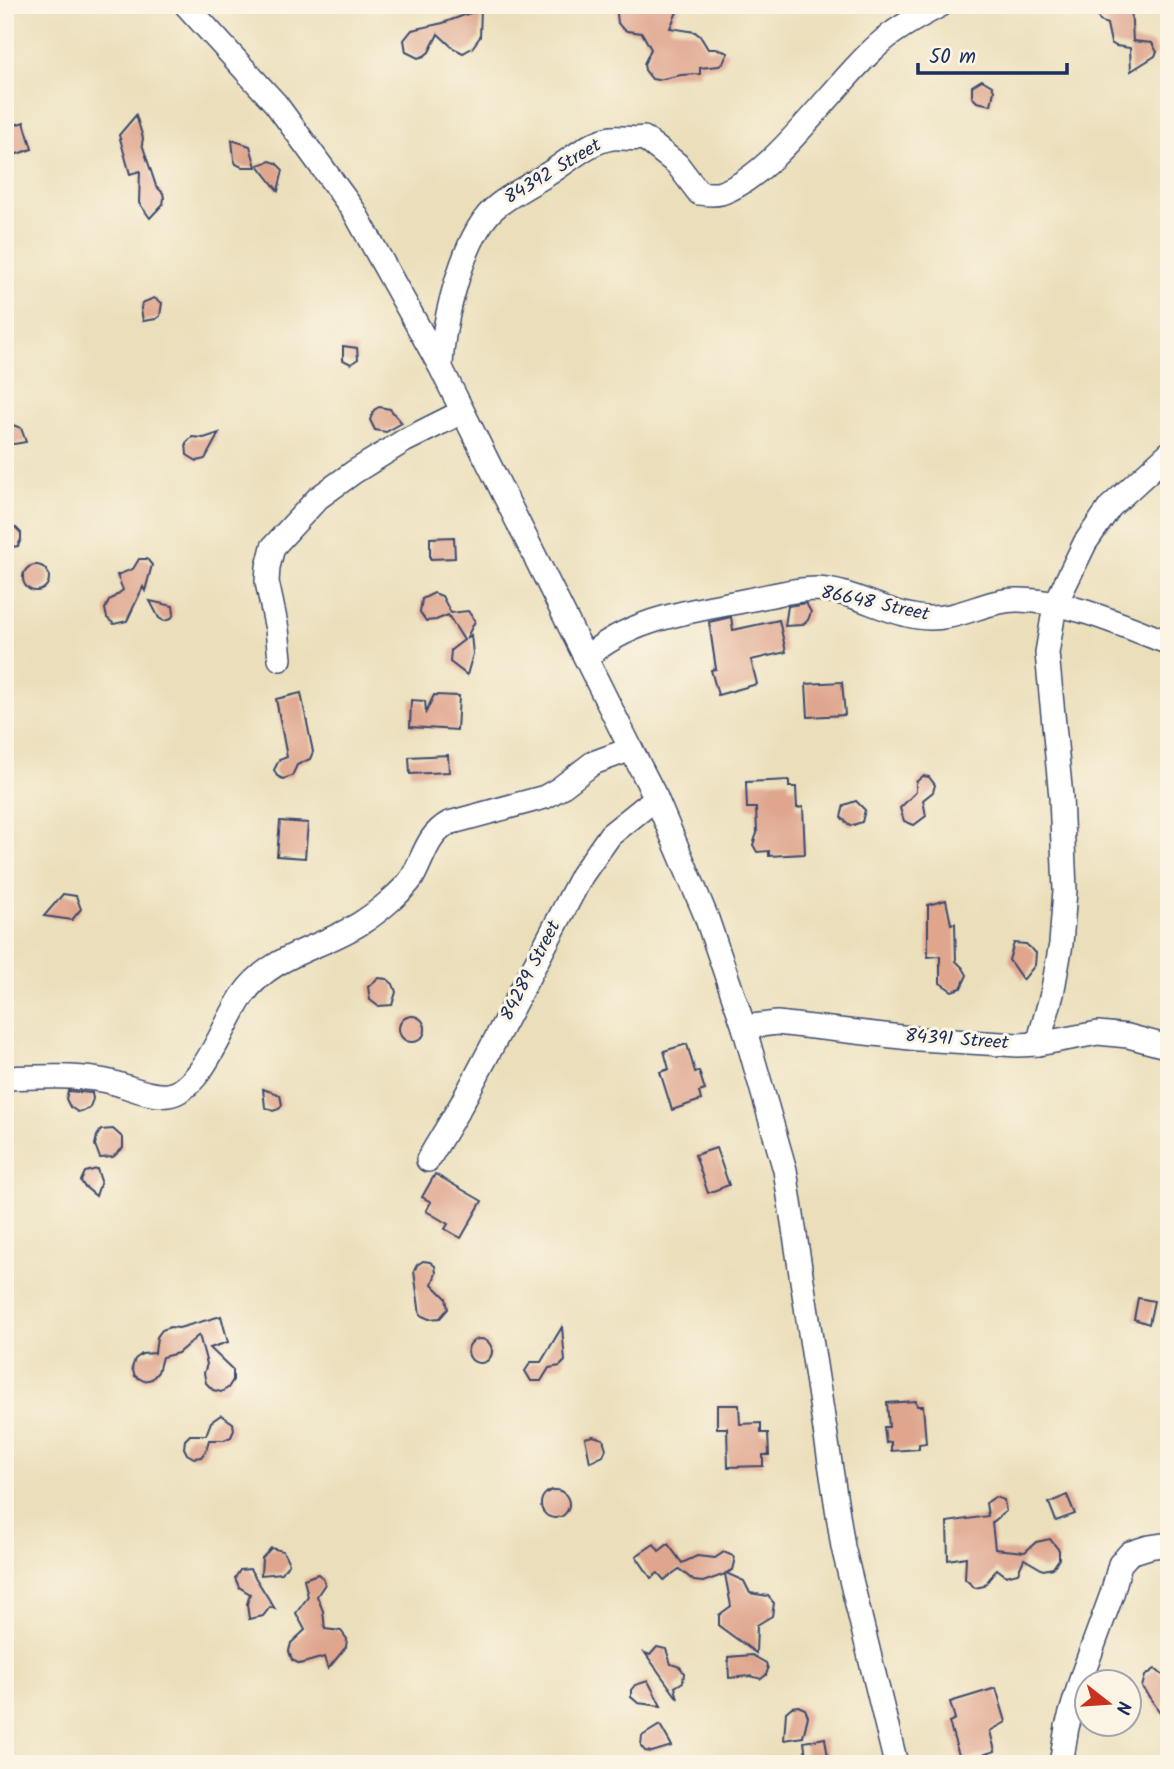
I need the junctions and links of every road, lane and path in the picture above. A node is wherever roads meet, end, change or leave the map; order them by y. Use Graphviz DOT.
graph roads {
  1 [pos="186,5"];
  2 [pos="941,5"];
  3 [pos="441,368"];
  4 [pos="462,412"];
  5 [pos="1169,453"];
  6 [pos="1055,605"];
  7 [pos="1169,643"];
  8 [pos="280,659"];
  9 [pos="586,659"];
  10 [pos="631,749"];
  11 [pos="656,798"];
  12 [pos="744,1027"];
  13 [pos="1038,1044"];
  14 [pos="1169,1047"];
  15 [pos="5,1078"];
  16 [pos="428,1160"];
  17 [pos="1169,1544"];
  18 [pos="896,1764"];
  19 [pos="1061,1764"];
  1 -- 3 [label="street"];
  2 -- 3 [label="street, 84392 Street"];
  3 -- 4 [label="street"];
  4 -- 8 [label="street"];
  4 -- 9 [label="street"];
  5 -- 6 [label="street"];
  6 -- 7 [label="street, 86648 Street"];
  6 -- 9 [label="street, 86648 Street"];
  6 -- 13 [label="street"];
  9 -- 10 [label="street"];
  10 -- 11 [label="street"];
  10 -- 15 [label="street"];
  11 -- 12 [label="street"];
  11 -- 16 [label="street, 84289 Street"];
  12 -- 13 [label="street, 84391 Street"];
  12 -- 18 [label="street"];
  13 -- 14 [label="street, 84391 Street"];
  17 -- 19 [label="street"];
}
